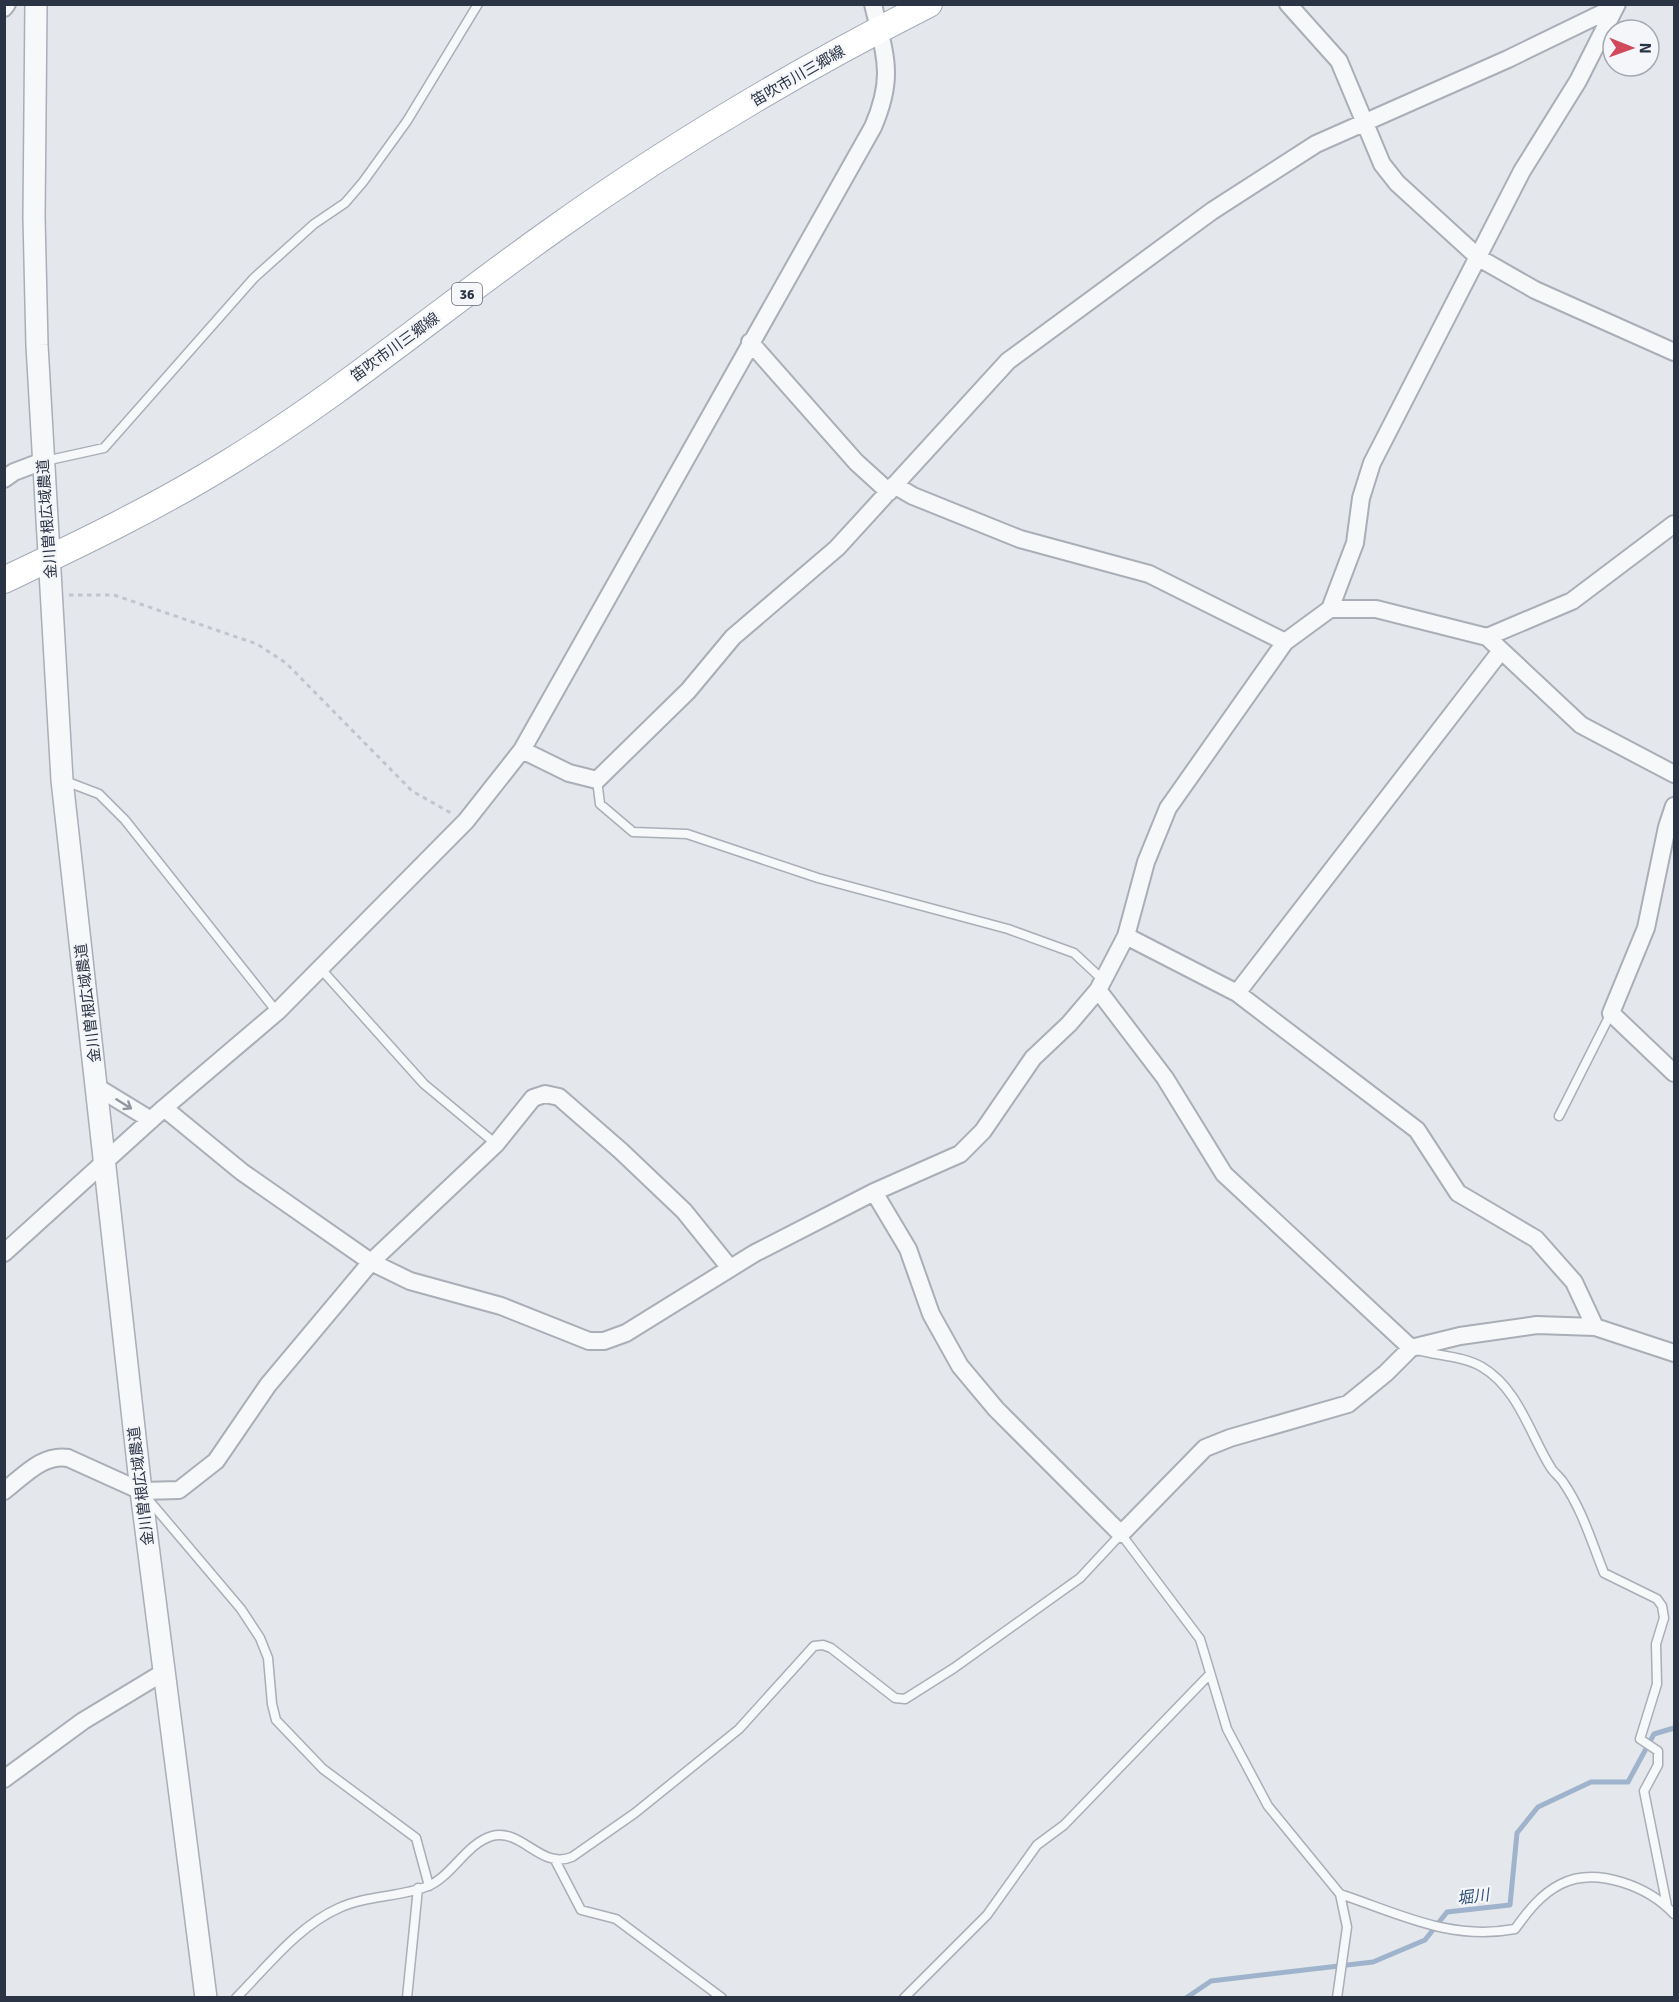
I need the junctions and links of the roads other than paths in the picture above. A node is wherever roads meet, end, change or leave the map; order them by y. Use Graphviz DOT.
graph roads {
  1 [pos="7,4"];
  2 [pos="36,4"];
  3 [pos="478,4"];
  4 [pos="873,4"];
  5 [pos="929,4"];
  6 [pos="1288,4"];
  7 [pos="1616,6"];
  8 [pos="4,8"];
  9 [pos="879,30"];
  10 [pos="1365,123"];
  11 [pos="1479,258"];
  12 [pos="750,342"];
  13 [pos="1674,352"];
  14 [pos="43,461"];
  15 [pos="4,478"];
  16 [pos="892,489"];
  17 [pos="1674,524"];
  18 [pos="51,558"];
  19 [pos="4,580"];
  20 [pos="1330,609"];
  21 [pos="1486,637"];
  22 [pos="1285,642"];
  23 [pos="1500,651"];
  24 [pos="522,750"];
  25 [pos="1674,774"];
  26 [pos="62,780"];
  27 [pos="597,780"];
  28 [pos="1674,806"];
  29 [pos="1126,936"];
  30 [pos="320,968"];
  31 [pos="1101,985"];
  32 [pos="1238,993"];
  33 [pos="277,1011"];
  34 [pos="1611,1013"];
  35 [pos="1674,1073"];
  36 [pos="97,1087"];
  37 [pos="164,1108"];
  38 [pos="1559,1116"];
  39 [pos="151,1120"];
  40 [pos="496,1144"];
  41 [pos="106,1161"];
  42 [pos="874,1192"];
  43 [pos="4,1253"];
  44 [pos="371,1262"];
  45 [pos="730,1268"];
  46 [pos="1595,1327"];
  47 [pos="1411,1348"];
  48 [pos="1674,1353"];
  49 [pos="4,1491"];
  50 [pos="141,1491"];
  51 [pos="1121,1534"];
  52 [pos="164,1672"];
  53 [pos="1209,1675"];
  54 [pos="4,1779"];
  55 [pos="555,1860"];
  56 [pos="429,1886"];
  57 [pos="418,1888"];
  58 [pos="1340,1894"];
  59 [pos="1667,1906"];
  60 [pos="1674,1914"];
  61 [pos="206,1998"];
  62 [pos="236,1998"];
  63 [pos="406,1998"];
  64 [pos="722,1998"];
  65 [pos="904,1998"];
  66 [pos="1337,1998"];
  1 -- 8 [label="street"];
  2 -- 14 [label="street, 金川曽根広域農道"];
  3 -- 14 [label="lane"];
  4 -- 9 [label="street"];
  5 -- 9 [label="main road, 笛吹市川三郷線 / 36"];
  6 -- 10 [label="street"];
  7 -- 10 [label="street"];
  7 -- 11 [label="street"];
  9 -- 12 [label="street"];
  9 -- 18 [label="main road, 笛吹市川三郷線 / 36"];
  10 -- 11 [label="street"];
  10 -- 16 [label="street"];
  11 -- 13 [label="street"];
  11 -- 20 [label="street"];
  12 -- 16 [label="street"];
  12 -- 24 [label="street"];
  14 -- 15 [label="street"];
  14 -- 18 [label="street, 金川曽根広域農道"];
  16 -- 22 [label="street"];
  16 -- 27 [label="street"];
  17 -- 21 [label="street"];
  18 -- 19 [label="main road, 笛吹市川三郷線 / 36"];
  18 -- 26 [label="street, 金川曽根広域農道"];
  20 -- 21 [label="street"];
  20 -- 22 [label="street"];
  21 -- 23 [label="street"];
  22 -- 29 [label="street"];
  23 -- 25 [label="street"];
  23 -- 32 [label="street"];
  24 -- 27 [label="street"];
  24 -- 30 [label="street"];
  26 -- 33 [label="lane"];
  26 -- 36 [label="street, 金川曽根広域農道"];
  27 -- 31 [label="lane"];
  28 -- 34 [label="street"];
  29 -- 31 [label="street"];
  29 -- 32 [label="street"];
  30 -- 33 [label="street"];
  30 -- 40 [label="lane"];
  31 -- 42 [label="street"];
  31 -- 47 [label="street"];
  32 -- 46 [label="street"];
  33 -- 37 [label="street"];
  34 -- 35 [label="street"];
  34 -- 38 [label="lane"];
  36 -- 39 [label="street, one-way"];
  36 -- 41 [label="street, 金川曽根広域農道"];
  37 -- 39 [label="street"];
  37 -- 44 [label="street"];
  39 -- 41 [label="street"];
  40 -- 44 [label="street"];
  40 -- 45 [label="street"];
  41 -- 43 [label="street"];
  41 -- 50 [label="street, 金川曽根広域農道"];
  42 -- 45 [label="street"];
  42 -- 51 [label="street"];
  44 -- 45 [label="street"];
  44 -- 50 [label="street"];
  46 -- 47 [label="street"];
  46 -- 48 [label="street"];
  47 -- 51 [label="street"];
  47 -- 59 [label="lane"];
  49 -- 50 [label="street"];
  50 -- 52 [label="street, 金川曽根広域農道"];
  50 -- 56 [label="lane"];
  51 -- 53 [label="lane"];
  51 -- 55 [label="lane"];
  52 -- 54 [label="street"];
  52 -- 61 [label="street, 金川曽根広域農道"];
  53 -- 58 [label="lane"];
  53 -- 65 [label="lane"];
  55 -- 56 [label="lane"];
  55 -- 64 [label="lane"];
  56 -- 57 [label="lane"];
  57 -- 62 [label="lane"];
  57 -- 63 [label="lane"];
  58 -- 59 [label="lane"];
  58 -- 66 [label="lane"];
  59 -- 60 [label="lane"];
}
